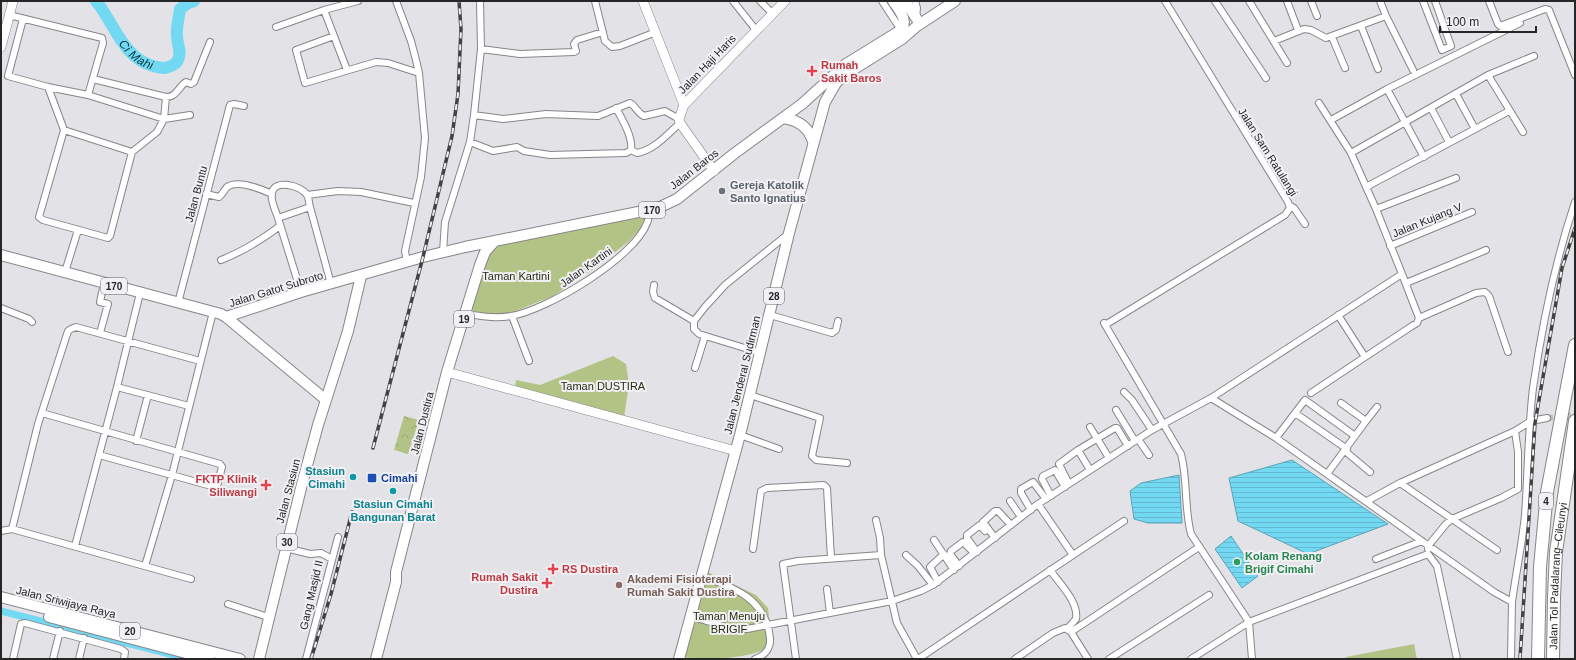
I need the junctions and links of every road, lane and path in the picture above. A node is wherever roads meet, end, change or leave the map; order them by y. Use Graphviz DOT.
graph roads {
  1 [pos="13,1"];
  2 [pos="358,1"];
  3 [pos="396,1"];
  4 [pos="480,1"];
  5 [pos="595,1"];
  6 [pos="643,1"];
  7 [pos="733,1"];
  8 [pos="760,1"];
  9 [pos="785,1"];
  10 [pos="882,1"];
  11 [pos="893,1"];
  12 [pos="905,1"];
  13 [pos="915,1"];
  14 [pos="956,1"];
  15 [pos="1164,1"];
  16 [pos="1216,1"];
  17 [pos="1249,1"];
  18 [pos="1287,1"];
  19 [pos="1311,1"];
  20 [pos="1380,1"];
  21 [pos="1423,1"];
  22 [pos="1435,1"];
  23 [pos="1489,1"];
  24 [pos="324,10"];
  25 [pos="773,14"];
  26 [pos="9,15"];
  27 [pos="1316,16"];
  28 [pos="1386,16"];
  29 [pos="22,18"];
  30 [pos="918,21"];
  31 [pos="1520,23"];
  32 [pos="1361,26"];
  33 [pos="276,27"];
  34 [pos="756,30"];
  35 [pos="901,30"];
  36 [pos="1298,30"];
  37 [pos="603,32"];
  38 [pos="656,32"];
  39 [pos="334,36"];
  40 [pos="1332,37"];
  41 [pos="1274,41"];
  42 [pos="210,42"];
  43 [pos="1,47"];
  44 [pos="481,49"];
  45 [pos="1534,56"];
  46 [pos="1287,63"];
  47 [pos="1345,68"];
  48 [pos="1378,69"];
  49 [pos="347,70"];
  50 [pos="1413,70"];
  51 [pos="419,73"];
  52 [pos="1575,74"];
  53 [pos="1488,76"];
  54 [pos="1266,78"];
  55 [pos="93,79"];
  56 [pos="48,87"];
  57 [pos="1387,90"];
  58 [pos="1456,94"];
  59 [pos="88,95"];
  60 [pos="812,96"];
  61 [pos="166,98"];
  62 [pos="824,102"];
  63 [pos="1319,103"];
  64 [pos="684,105"];
  65 [pos="244,106"];
  66 [pos="616,108"];
  67 [pos="1431,108"];
  68 [pos="1509,111"];
  69 [pos="190,115"];
  70 [pos="474,115"];
  71 [pos="164,118"];
  72 [pos="783,118"];
  73 [pos="1331,120"];
  74 [pos="680,121"];
  75 [pos="1405,123"];
  76 [pos="1475,129"];
  77 [pos="64,130"];
  78 [pos="1522,132"];
  79 [pos="470,142"];
  80 [pos="813,142"];
  81 [pos="1449,142"];
  82 [pos="631,150"];
  83 [pos="132,152"];
  84 [pos="1351,153"];
  85 [pos="1424,157"];
  86 [pos="714,171"];
  87 [pos="1456,178"];
  88 [pos="1366,186"];
  89 [pos="206,194"];
  90 [pos="272,194"];
  91 [pos="307,195"];
  92 [pos="1575,202"];
  93 [pos="414,203"];
  94 [pos="1289,206"];
  95 [pos="310,207"];
  96 [pos="1376,209"];
  97 [pos="649,211"];
  98 [pos="1472,212"];
  99 [pos="278,218"];
  100 [pos="1305,224"];
  101 [pos="280,226"];
  102 [pos="78,230"];
  103 [pos="789,233"];
  104 [pos="494,242"];
  105 [pos="1390,246"];
  106 [pos="465,247"];
  107 [pos="1486,250"];
  108 [pos="443,252"];
  109 [pos="1,255"];
  110 [pos="221,260"];
  111 [pos="407,262"];
  112 [pos="480,265"];
  113 [pos="65,272"];
  114 [pos="1402,274"];
  115 [pos="361,276"];
  116 [pos="104,283"];
  117 [pos="1406,283"];
  118 [pos="331,284"];
  119 [pos="654,285"];
  120 [pos="301,292"];
  121 [pos="140,293"];
  122 [pos="178,303"];
  123 [pos="1,308"];
  124 [pos="245,310"];
  125 [pos="213,312"];
  126 [pos="466,314"];
  127 [pos="770,315"];
  128 [pos="1338,315"];
  129 [pos="512,316"];
  130 [pos="226,317"];
  131 [pos="1419,318"];
  132 [pos="694,321"];
  133 [pos="838,321"];
  134 [pos="32,322"];
  135 [pos="239,328"];
  136 [pos="100,333"];
  137 [pos="705,336"];
  138 [pos="127,342"];
  139 [pos="1575,345"];
  140 [pos="1508,352"];
  141 [pos="761,353"];
  142 [pos="1365,357"];
  143 [pos="200,361"];
  144 [pos="529,361"];
  145 [pos="695,368"];
  146 [pos="447,372"];
  147 [pos="117,387"];
  148 [pos="1124,392"];
  149 [pos="1311,393"];
  150 [pos="148,395"];
  151 [pos="750,396"];
  152 [pos="1211,398"];
  153 [pos="326,400"];
  154 [pos="1341,403"];
  155 [pos="189,406"];
  156 [pos="1377,407"];
  157 [pos="1116,410"];
  158 [pos="42,413"];
  159 [pos="1296,413"];
  160 [pos="1547,418"];
  161 [pos="1366,421"];
  162 [pos="1531,421"];
  163 [pos="1575,422"];
  164 [pos="1164,423"];
  165 [pos="1090,427"];
  166 [pos="1152,430"];
  167 [pos="1515,431"];
  168 [pos="105,432"];
  169 [pos="740,435"];
  170 [pos="1356,436"];
  171 [pos="1575,436"];
  172 [pos="1276,438"];
  173 [pos="1097,439"];
  174 [pos="1137,440"];
  175 [pos="136,441"];
  176 [pos="1128,446"];
  177 [pos="779,449"];
  178 [pos="1078,450"];
  179 [pos="1346,450"];
  180 [pos="736,451"];
  181 [pos="1571,451"];
  182 [pos="178,452"];
  183 [pos="1149,455"];
  184 [pos="99,456"];
  185 [pos="1109,458"];
  186 [pos="847,462"];
  187 [pos="1090,470"];
  188 [pos="1370,472"];
  189 [pos="1327,474"];
  190 [pos="172,475"];
  191 [pos="1400,483"];
  192 [pos="1067,486"];
  193 [pos="1049,497"];
  194 [pos="1010,501"];
  195 [pos="1367,501"];
  196 [pos="1038,504"];
  197 [pos="1031,510"];
  198 [pos="1022,517"];
  199 [pos="1452,519"];
  200 [pos="876,520"];
  201 [pos="1124,521"];
  202 [pos="1011,525"];
  203 [pos="12,529"];
  204 [pos="1,531"];
  205 [pos="338,537"];
  206 [pos="994,539"];
  207 [pos="934,540"];
  208 [pos="1422,541"];
  209 [pos="75,546"];
  210 [pos="1428,546"];
  211 [pos="1199,547"];
  212 [pos="286,548"];
  213 [pos="752,549"];
  214 [pos="1497,550"];
  215 [pos="975,553"];
  216 [pos="944,554"];
  217 [pos="1428,554"];
  218 [pos="881,555"];
  219 [pos="906,555"];
  220 [pos="1073,555"];
  221 [pos="831,558"];
  222 [pos="1376,558"];
  223 [pos="332,559"];
  224 [pos="146,566"];
  225 [pos="956,568"];
  226 [pos="1050,570"];
  227 [pos="396,572"];
  228 [pos="701,576"];
  229 [pos="191,579"];
  230 [pos="935,583"];
  231 [pos="827,589"];
  232 [pos="1209,595"];
  233 [pos="1,597"];
  234 [pos="892,601"];
  235 [pos="1512,602"];
  236 [pos="1,604"];
  237 [pos="228,604"];
  238 [pos="830,613"];
  239 [pos="690,616"];
  240 [pos="268,617"];
  241 [pos="791,621"];
  242 [pos="1249,622"];
  243 [pos="768,625"];
  244 [pos="1069,630"];
  245 [pos="60,631"];
  246 [pos="84,638"];
  247 [pos="13,659"];
  248 [pos="53,659"];
  249 [pos="78,659"];
  250 [pos="124,659"];
  251 [pos="209,659"];
  252 [pos="240,659"];
  253 [pos="259,659"];
  254 [pos="306,659"];
  255 [pos="369,659"];
  256 [pos="376,659"];
  257 [pos="679,659"];
  258 [pos="755,659"];
  259 [pos="796,659"];
  260 [pos="917,659"];
  261 [pos="1015,659"];
  262 [pos="1088,659"];
  263 [pos="1109,659"];
  264 [pos="1191,659"];
  265 [pos="1252,659"];
  266 [pos="1457,659"];
  267 [pos="1511,659"];
  268 [pos="1538,659"];
  269 [pos="1553,659"];
  1 -- 26 [label="street"];
  2 -- 24 [label="street"];
  3 -- 51 [label="street"];
  4 -- 44 [label="street"];
  5 -- 37 [label="street"];
  6 -- 38 [label="street"];
  7 -- 34 [label="street"];
  8 -- 25 [label="street"];
  9 -- 25 [label="street, Jalan Haji Haris"];
  10 -- 35 [label="street"];
  11 -- 30 [label="main road"];
  11 -- 35 [label="main road"];
  12 -- 30 [label="main road"];
  13 -- 30 [label="street"];
  14 -- 30 [label="main road"];
  15 -- 94 [label="street, Jalan Sam Ratulangi"];
  16 -- 54 [label="street"];
  17 -- 41 [label="street"];
  18 -- 36 [label="street"];
  19 -- 27 [label="street"];
  20 -- 28 [label="street"];
  21 -- 22 [label="street"];
  23 -- 52 [label="street"];
  24 -- 33 [label="street"];
  24 -- 39 [label="street"];
  25 -- 34 [label="street, Jalan Haji Haris"];
  26 -- 29 [label="street"];
  26 -- 43 [label="street"];
  28 -- 32 [label="street"];
  28 -- 50 [label="street"];
  29 -- 55 [label="street"];
  29 -- 56 [label="street"];
  30 -- 62 [label="main road, Jalan Jenderal Sudirman"];
  31 -- 57 [label="street"];
  32 -- 40 [label="street"];
  32 -- 48 [label="street"];
  34 -- 64 [label="street, Jalan Haji Haris"];
  35 -- 60 [label="main road, Jalan Baros / 170"];
  36 -- 40 [label="street"];
  36 -- 41 [label="street"];
  37 -- 38 [label="street"];
  37 -- 44 [label="street"];
  38 -- 64 [label="street"];
  39 -- 49 [label="street"];
  39 -- 49 [label="street"];
  40 -- 47 [label="street"];
  41 -- 46 [label="street"];
  42 -- 61 [label="street"];
  44 -- 70 [label="street"];
  45 -- 53 [label="street"];
  49 -- 51 [label="street"];
  51 -- 93 [label="street"];
  53 -- 58 [label="street"];
  53 -- 68 [label="street"];
  55 -- 59 [label="street"];
  55 -- 61 [label="street"];
  56 -- 59 [label="street"];
  56 -- 77 [label="street"];
  57 -- 73 [label="street"];
  57 -- 75 [label="street"];
  58 -- 67 [label="street"];
  58 -- 76 [label="street"];
  59 -- 71 [label="street"];
  60 -- 62 [label="main road"];
  60 -- 72 [label="main road, Jalan Baros / 170"];
  61 -- 71 [label="street"];
  62 -- 80 [label="main road, Jalan Jenderal Sudirman"];
  63 -- 73 [label="street"];
  64 -- 74 [label="street, Jalan Haji Haris"];
  65 -- 89 [label="street, Jalan Buntu"];
  66 -- 70 [label="street"];
  66 -- 74 [label="street"];
  66 -- 82 [label="street"];
  67 -- 75 [label="street"];
  67 -- 81 [label="street"];
  68 -- 76 [label="street"];
  68 -- 78 [label="street"];
  69 -- 71 [label="street"];
  70 -- 79 [label="street"];
  71 -- 83 [label="street"];
  72 -- 80 [label="main road"];
  72 -- 86 [label="main road, Jalan Baros / 170"];
  73 -- 84 [label="street"];
  74 -- 82 [label="street"];
  74 -- 86 [label="street"];
  75 -- 84 [label="street"];
  75 -- 85 [label="street"];
  76 -- 81 [label="street"];
  77 -- 83 [label="street"];
  77 -- 102 [label="street"];
  79 -- 82 [label="street"];
  79 -- 108 [label="street"];
  80 -- 103 [label="main road, Jalan Jenderal Sudirman / 28"];
  81 -- 85 [label="street"];
  83 -- 102 [label="street"];
  84 -- 88 [label="street"];
  85 -- 88 [label="street"];
  86 -- 97 [label="main road, Jalan Baros / 170"];
  87 -- 96 [label="street"];
  88 -- 96 [label="street"];
  89 -- 90 [label="street"];
  89 -- 122 [label="street, Jalan Buntu"];
  90 -- 91 [label="street"];
  90 -- 99 [label="street"];
  91 -- 93 [label="street"];
  91 -- 95 [label="street"];
  92 -- 162 [label="street"];
  93 -- 111 [label="street"];
  94 -- 100 [label="street"];
  94 -- 164 [label="street, Jalan Sam Ratulangi"];
  95 -- 99 [label="street"];
  95 -- 118 [label="street"];
  96 -- 105 [label="street"];
  97 -- 104 [label="main road, Jalan Baros / 170"];
  97 -- 129 [label="street, Jalan Kartini"];
  98 -- 105 [label="street, Jalan Kujang V"];
  99 -- 101 [label="street"];
  101 -- 110 [label="street"];
  101 -- 120 [label="street"];
  102 -- 113 [label="street"];
  103 -- 127 [label="main road, Jalan Jenderal Sudirman / 28"];
  103 -- 132 [label="street"];
  104 -- 106 [label="main road, Jalan Baros / 170"];
  104 -- 112 [label="main road, Jalan Dustira / 19"];
  105 -- 114 [label="street"];
  106 -- 108 [label="main road, Jalan Gatot Subroto / 170"];
  106 -- 112 [label="main road"];
  107 -- 117 [label="street"];
  108 -- 111 [label="main road, Jalan Gatot Subroto / 170"];
  109 -- 113 [label="main road, Jalan Gatot Subroto / 170"];
  111 -- 115 [label="main road, Jalan Gatot Subroto / 170"];
  112 -- 126 [label="main road, Jalan Dustira / 19"];
  113 -- 116 [label="main road, Jalan Gatot Subroto / 170"];
  114 -- 117 [label="street"];
  114 -- 128 [label="street"];
  115 -- 118 [label="main road, Jalan Gatot Subroto / 170"];
  115 -- 153 [label="main road, Jalan Stasiun / 30"];
  116 -- 121 [label="main road, Jalan Gatot Subroto / 170"];
  116 -- 136 [label="street"];
  117 -- 131 [label="street"];
  118 -- 120 [label="main road, Jalan Gatot Subroto / 170"];
  119 -- 132 [label="street"];
  120 -- 124 [label="main road, Jalan Gatot Subroto / 170"];
  121 -- 122 [label="main road, Jalan Gatot Subroto / 170"];
  121 -- 138 [label="street"];
  122 -- 125 [label="main road, Jalan Gatot Subroto / 170"];
  123 -- 134 [label="street"];
  124 -- 130 [label="main road, Jalan Gatot Subroto / 170"];
  124 -- 135 [label="main road"];
  125 -- 130 [label="main road, Jalan Gatot Subroto / 170"];
  125 -- 143 [label="street"];
  126 -- 129 [label="street, Jalan Kartini"];
  126 -- 146 [label="main road, Jalan Dustira / 19"];
  127 -- 133 [label="street"];
  127 -- 141 [label="main road, Jalan Jenderal Sudirman / 28"];
  128 -- 142 [label="street"];
  128 -- 152 [label="street"];
  129 -- 144 [label="street"];
  130 -- 135 [label="main road"];
  131 -- 140 [label="street"];
  131 -- 142 [label="street"];
  132 -- 137 [label="street"];
  135 -- 153 [label="main road"];
  136 -- 138 [label="street"];
  136 -- 158 [label="street"];
  137 -- 141 [label="street"];
  137 -- 145 [label="street"];
  138 -- 143 [label="street"];
  138 -- 147 [label="street"];
  139 -- 268 [label="highway, Jalan Tol Padalarang–Cileunyi / 4"];
  141 -- 151 [label="main road, Jalan Jenderal Sudirman / 28"];
  142 -- 149 [label="street"];
  143 -- 155 [label="street"];
  146 -- 180 [label="street"];
  146 -- 227 [label="main road, Jalan Dustira / 19"];
  147 -- 150 [label="street"];
  147 -- 168 [label="street"];
  148 -- 166 [label="street"];
  150 -- 155 [label="street"];
  150 -- 175 [label="street"];
  151 -- 169 [label="main road, Jalan Jenderal Sudirman / 28"];
  151 -- 186 [label="street"];
  152 -- 164 [label="street"];
  152 -- 172 [label="street"];
  153 -- 212 [label="main road, Jalan Stasiun / 30"];
  154 -- 161 [label="street"];
  155 -- 182 [label="street"];
  156 -- 161 [label="street"];
  157 -- 174 [label="street"];
  158 -- 168 [label="street"];
  158 -- 203 [label="street"];
  159 -- 170 [label="street"];
  159 -- 172 [label="street"];
  159 -- 179 [label="street"];
  160 -- 162 [label="street"];
  161 -- 170 [label="street"];
  162 -- 167 [label="street"];
  162 -- 235 [label="street"];
  163 -- 181 [label="highway, Jalan Tol Padalarang–Cileunyi / 4"];
  164 -- 166 [label="street"];
  164 -- 211 [label="street, Jalan Sam Ratulangi"];
  165 -- 173 [label="street"];
  166 -- 174 [label="street"];
  167 -- 191 [label="street"];
  167 -- 199 [label="street"];
  168 -- 175 [label="street"];
  168 -- 184 [label="street"];
  169 -- 177 [label="street"];
  169 -- 180 [label="main road, Jalan Jenderal Sudirman / 28"];
  170 -- 179 [label="street"];
  171 -- 181 [label="highway"];
  172 -- 189 [label="street"];
  173 -- 176 [label="street"];
  173 -- 178 [label="street"];
  173 -- 185 [label="street"];
  174 -- 176 [label="street"];
  174 -- 183 [label="street"];
  175 -- 182 [label="street"];
  176 -- 185 [label="street"];
  178 -- 187 [label="street"];
  178 -- 192 [label="street"];
  179 -- 188 [label="street"];
  179 -- 189 [label="street"];
  180 -- 228 [label="main road, Jalan Jenderal Sudirman / 28"];
  181 -- 269 [label="highway, Jalan Tol Padalarang–Cileunyi / 4"];
  182 -- 190 [label="street"];
  182 -- 190 [label="street"];
  184 -- 190 [label="street"];
  184 -- 209 [label="street"];
  185 -- 187 [label="street"];
  187 -- 192 [label="street"];
  189 -- 195 [label="street"];
  190 -- 224 [label="street"];
  191 -- 195 [label="street"];
  191 -- 199 [label="street"];
  192 -- 193 [label="street"];
  192 -- 193 [label="street"];
  193 -- 196 [label="street"];
  193 -- 197 [label="street"];
  194 -- 198 [label="street"];
  195 -- 208 [label="street"];
  196 -- 197 [label="street"];
  196 -- 220 [label="street"];
  197 -- 198 [label="street"];
  198 -- 202 [label="street"];
  199 -- 210 [label="street"];
  199 -- 214 [label="street"];
  200 -- 218 [label="street"];
  201 -- 220 [label="street"];
  202 -- 206 [label="street"];
  202 -- 206 [label="street"];
  203 -- 204 [label="street"];
  203 -- 209 [label="street"];
  205 -- 223 [label="street"];
  206 -- 215 [label="street"];
  206 -- 215 [label="street"];
  207 -- 216 [label="street"];
  208 -- 210 [label="street"];
  208 -- 222 [label="street"];
  209 -- 224 [label="street"];
  210 -- 217 [label="street"];
  210 -- 235 [label="street"];
  211 -- 242 [label="street, Jalan Sam Ratulangi"];
  211 -- 244 [label="street"];
  212 -- 223 [label="street, Gang Masjid II"];
  212 -- 240 [label="main road, Jalan Stasiun / 30"];
  213 -- 221 [label="street"];
  215 -- 225 [label="street"];
  215 -- 225 [label="street"];
  216 -- 225 [label="street"];
  216 -- 230 [label="street"];
  217 -- 242 [label="street"];
  217 -- 266 [label="street"];
  218 -- 221 [label="street"];
  218 -- 234 [label="street"];
  219 -- 230 [label="street"];
  220 -- 226 [label="street"];
  221 -- 241 [label="street"];
  223 -- 254 [label="street, Gang Masjid II"];
  224 -- 229 [label="street"];
  225 -- 230 [label="street"];
  226 -- 244 [label="street"];
  226 -- 260 [label="street"];
  227 -- 255 [label="main road"];
  227 -- 256 [label="main road, Jalan Dustira / 19"];
  228 -- 239 [label="main road, Jalan Jenderal Sudirman / 28"];
  228 -- 243 [label="street"];
  230 -- 234 [label="street"];
  231 -- 238 [label="street"];
  232 -- 263 [label="street"];
  233 -- 252 [label="main road, Jalan Sriwijaya Raya / 20"];
  234 -- 238 [label="street"];
  234 -- 260 [label="street"];
  235 -- 267 [label="street"];
  236 -- 251 [label="main road, Jalan Sriwijaya Raya"];
  237 -- 240 [label="street"];
  238 -- 241 [label="street"];
  239 -- 243 [label="street"];
  239 -- 257 [label="main road, Jalan Jenderal Sudirman / 28"];
  240 -- 253 [label="main road, Jalan Stasiun / 30"];
  241 -- 243 [label="street"];
  241 -- 259 [label="street"];
  242 -- 264 [label="street"];
  242 -- 265 [label="street"];
  243 -- 258 [label="street"];
  244 -- 261 [label="street"];
  244 -- 262 [label="street"];
  245 -- 246 [label="street"];
  245 -- 247 [label="street"];
  245 -- 248 [label="street"];
  246 -- 249 [label="street"];
  246 -- 250 [label="street"];
}
